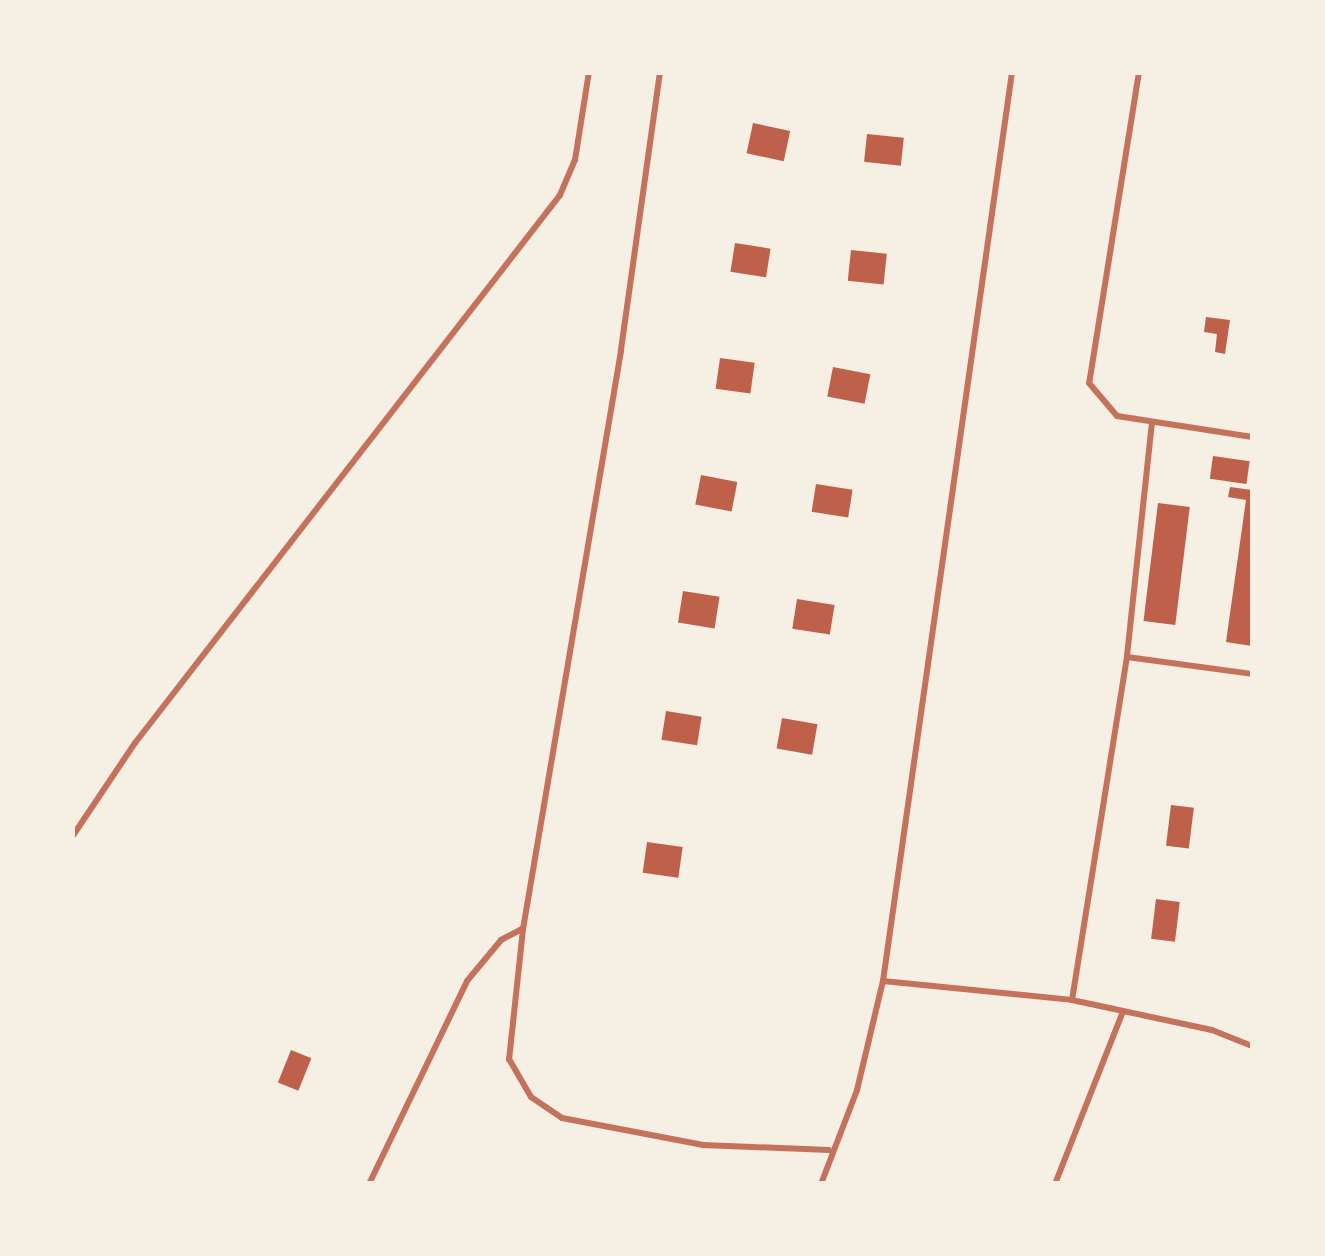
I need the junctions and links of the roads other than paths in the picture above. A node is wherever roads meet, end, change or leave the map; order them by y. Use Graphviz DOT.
graph roads {
  1 [pos="589,72"];
  2 [pos="660,72"];
  3 [pos="1012,72"];
  4 [pos="1139,72"];
  5 [pos="1152,422"];
  6 [pos="1252,437"];
  7 [pos="1127,657"];
  8 [pos="1252,674"];
  9 [pos="72,837"];
  10 [pos="523,929"];
  11 [pos="883,981"];
  12 [pos="1072,1000"];
  13 [pos="1122,1014"];
  14 [pos="1252,1046"];
  15 [pos="830,1150"];
  16 [pos="369,1184"];
  17 [pos="820,1184"];
  18 [pos="1055,1184"];
  1 -- 9 [label="lane"];
  2 -- 10 [label="lane"];
  3 -- 11 [label="lane"];
  4 -- 5 [label="lane"];
  5 -- 6 [label="lane"];
  5 -- 7 [label="lane"];
  7 -- 8 [label="lane"];
  7 -- 12 [label="lane"];
  10 -- 15 [label="lane"];
  10 -- 16 [label="lane"];
  11 -- 12 [label="lane"];
  11 -- 15 [label="lane"];
  12 -- 13 [label="lane"];
  13 -- 14 [label="lane"];
  13 -- 18 [label="lane"];
  15 -- 17 [label="lane"];
}
